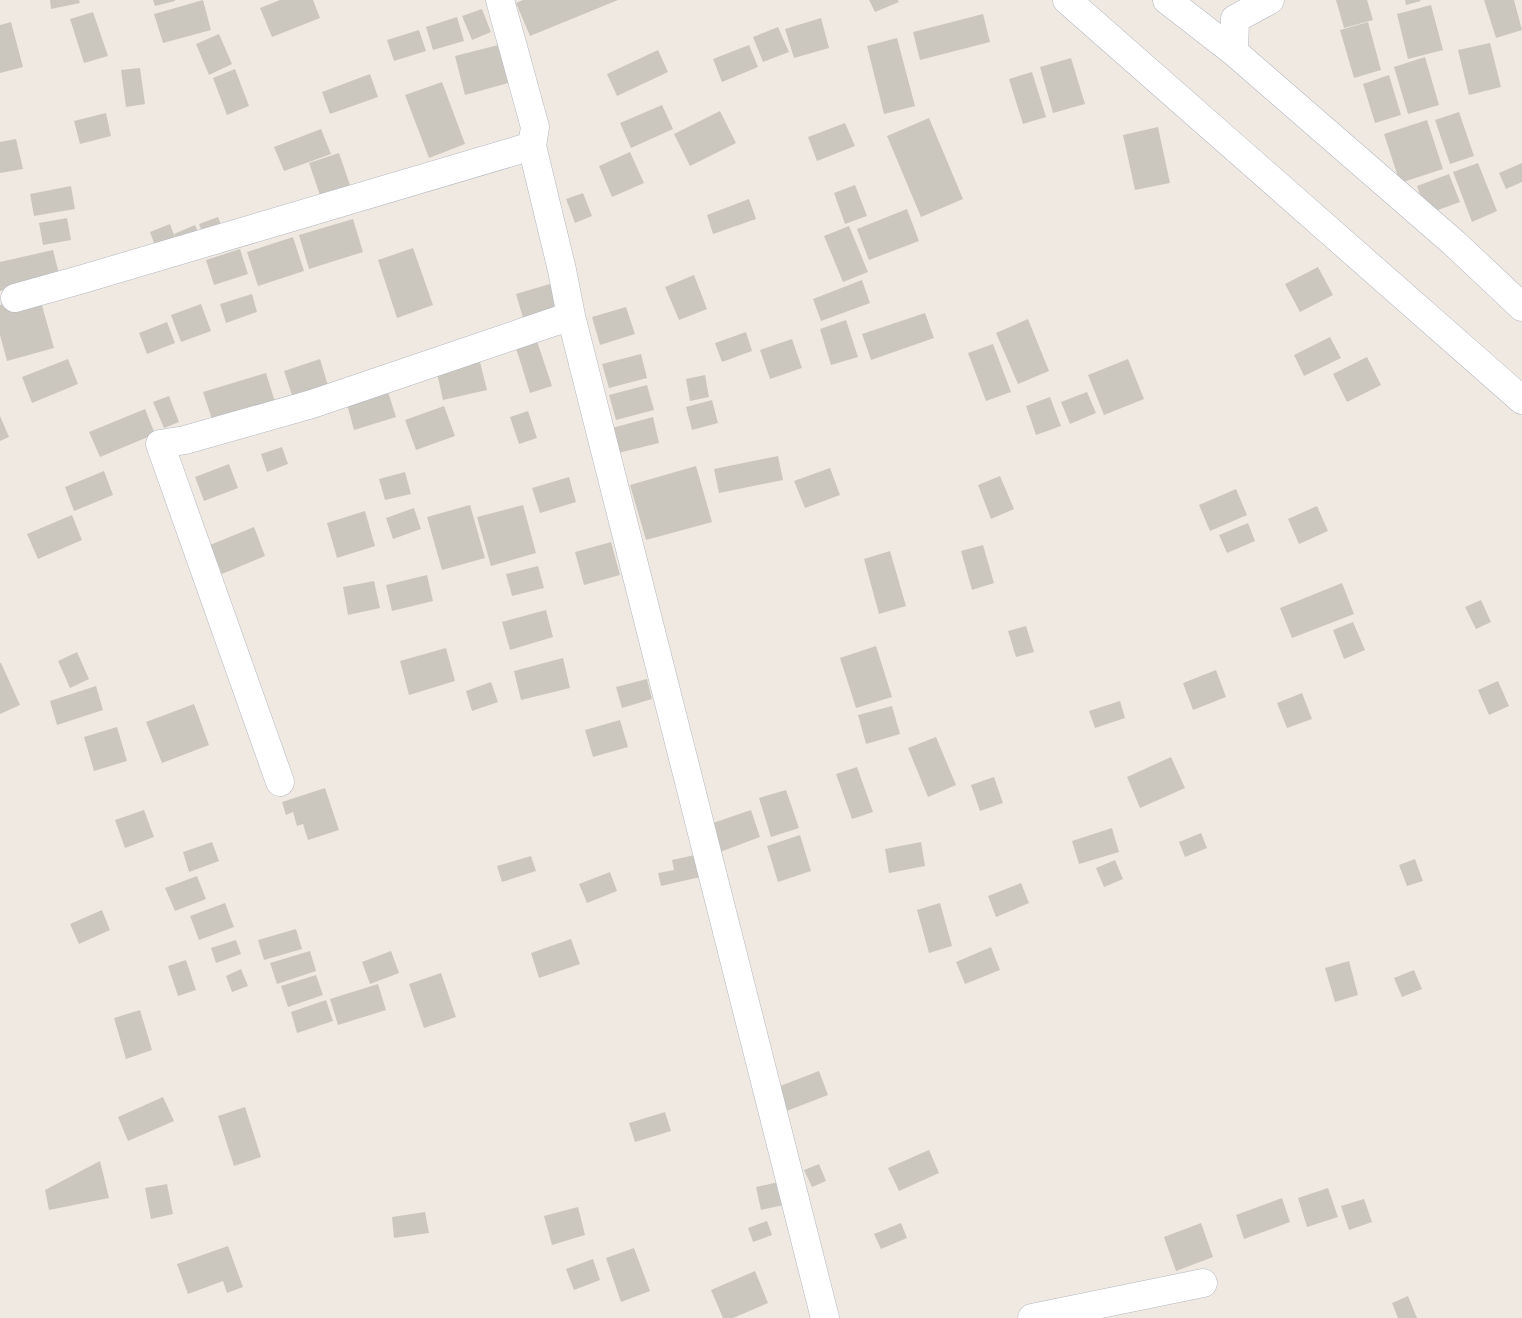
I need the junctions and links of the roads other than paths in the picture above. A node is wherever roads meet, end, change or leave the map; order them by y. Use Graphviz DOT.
graph roads {
  1 [pos="500,0"];
  2 [pos="1067,0"];
  3 [pos="1168,0"];
  4 [pos="1270,0"];
  5 [pos="1234,52"];
  6 [pos="532,146"];
  7 [pos="15,298"];
  8 [pos="1522,307"];
  9 [pos="571,316"];
  10 [pos="1522,400"];
  11 [pos="280,782"];
  12 [pos="1203,1283"];
  13 [pos="825,1318"];
  14 [pos="1032,1318"];
  1 -- 6 [label="street"];
  2 -- 10 [label="street"];
  3 -- 5 [label="street"];
  4 -- 5 [label="street"];
  5 -- 8 [label="street"];
  6 -- 7 [label="street"];
  6 -- 9 [label="street"];
  9 -- 11 [label="street"];
  9 -- 13 [label="street"];
  12 -- 14 [label="street"];
}
